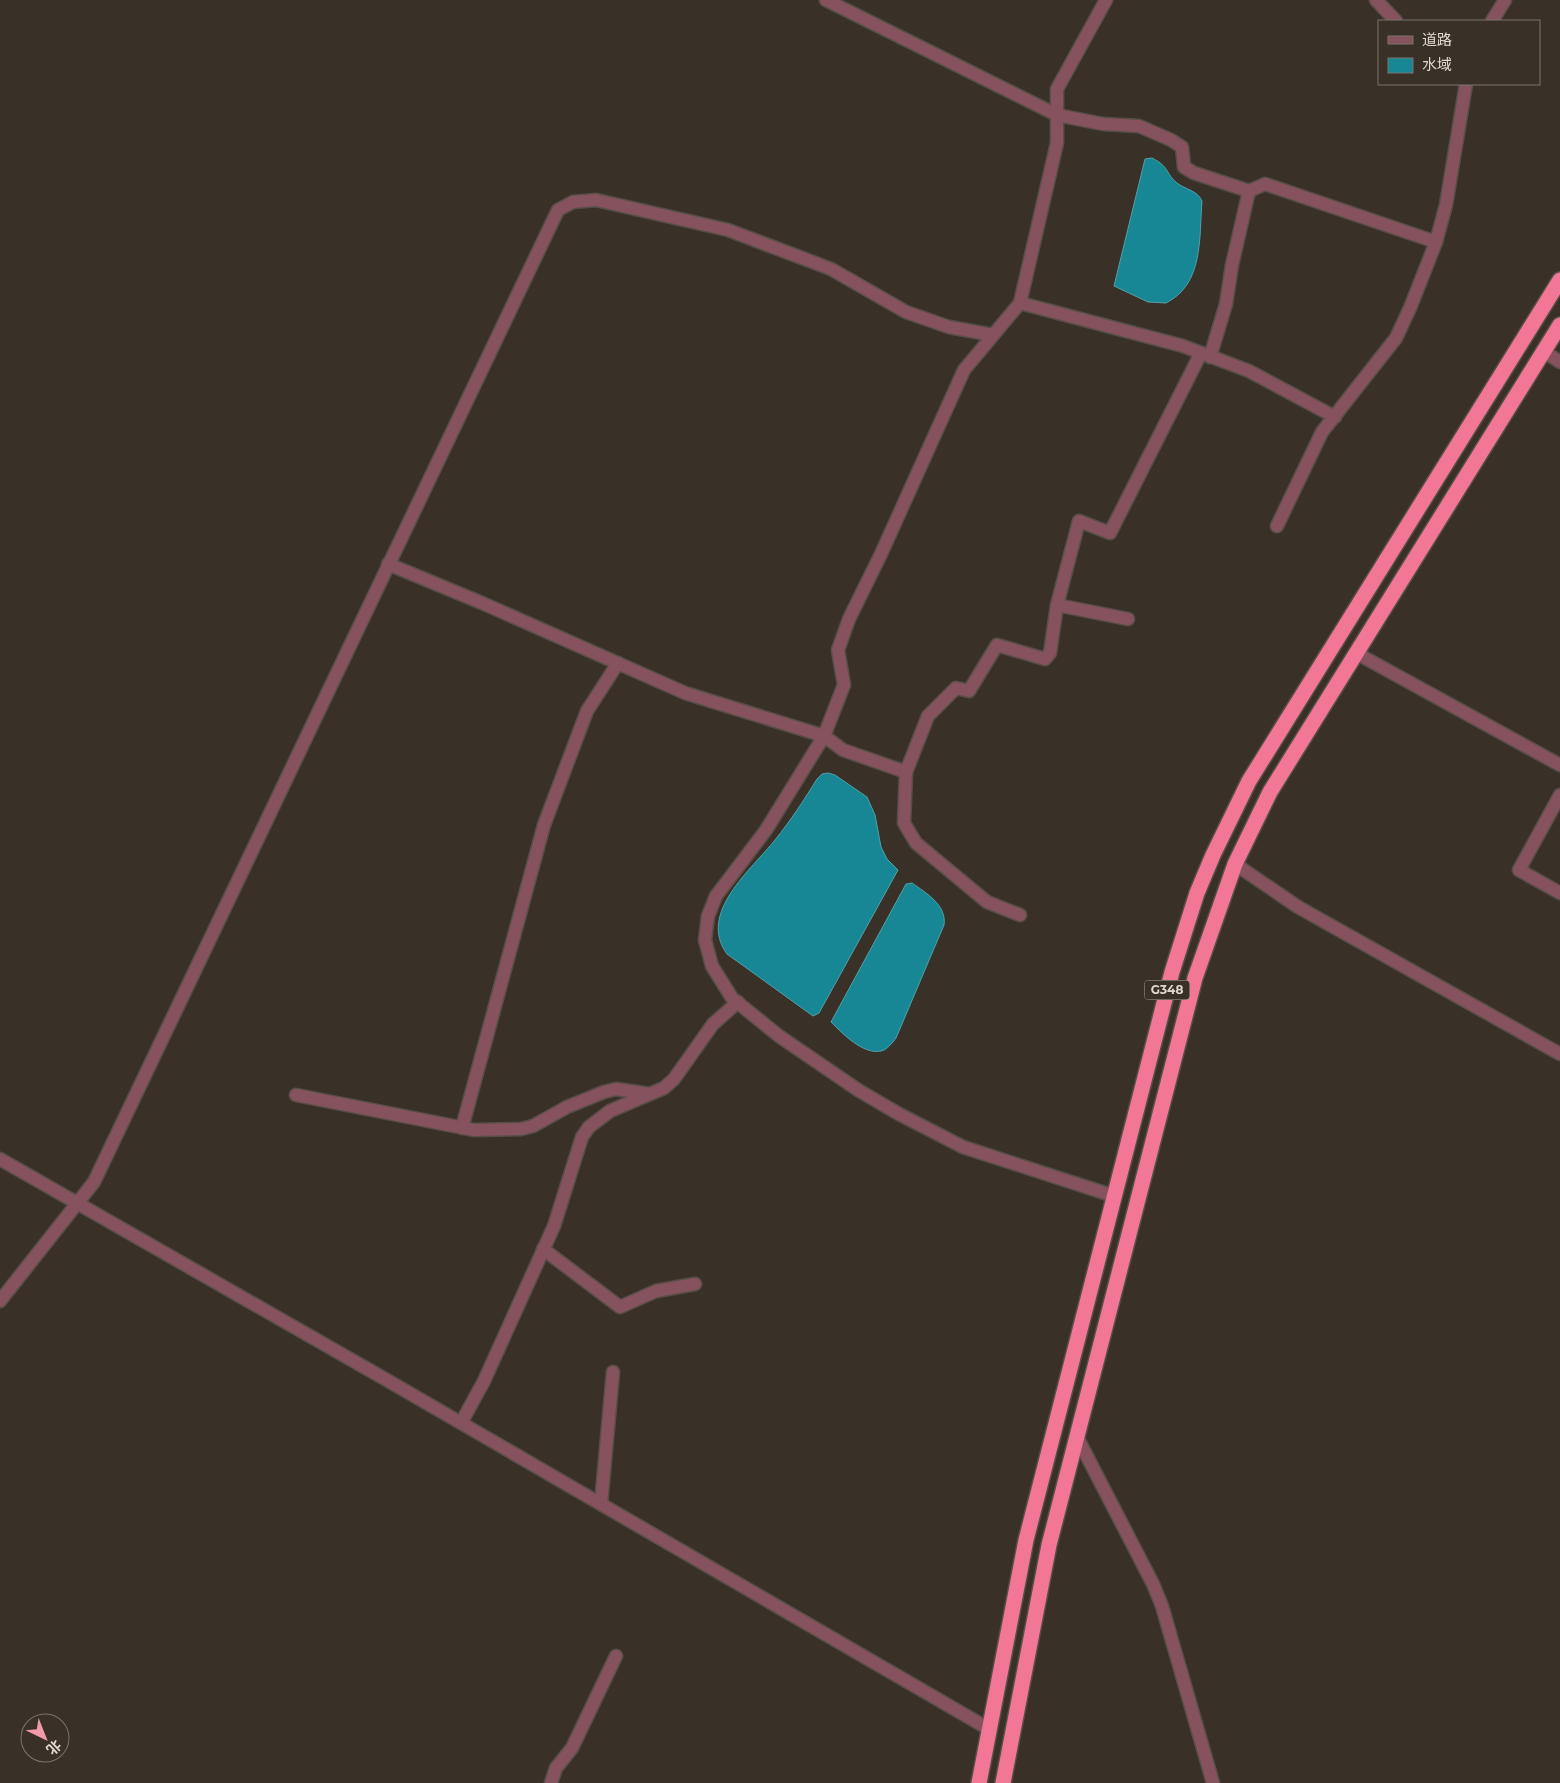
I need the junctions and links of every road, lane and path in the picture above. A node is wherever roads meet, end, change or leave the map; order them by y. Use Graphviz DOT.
graph roads {
  1 [pos="826,0"];
  2 [pos="1106,0"];
  3 [pos="1376,0"];
  4 [pos="1505,0"];
  5 [pos="1395,20"];
  6 [pos="1493,20"];
  7 [pos="1466,85"];
  8 [pos="1057,115"];
  9 [pos="1249,191"];
  10 [pos="1436,242"];
  11 [pos="1560,280"];
  12 [pos="1020,303"];
  13 [pos="1560,325"];
  14 [pos="993,335"];
  15 [pos="1543,351"];
  16 [pos="1206,355"];
  17 [pos="1560,362"];
  18 [pos="1335,417"];
  19 [pos="1277,526"];
  20 [pos="388,564"];
  21 [pos="1057,605"];
  22 [pos="1128,619"];
  23 [pos="1356,653"];
  24 [pos="618,663"];
  25 [pos="824,736"];
  26 [pos="1560,765"];
  27 [pos="906,772"];
  28 [pos="1560,795"];
  29 [pos="1235,864"];
  30 [pos="1560,893"];
  31 [pos="1020,915"];
  32 [pos="738,1002"];
  33 [pos="1560,1054"];
  34 [pos="653,1094"];
  35 [pos="296,1095"];
  36 [pos="462,1128"];
  37 [pos="0,1160"];
  38 [pos="1114,1196"];
  39 [pos="78,1204"];
  40 [pos="544,1249"];
  41 [pos="695,1284"];
  42 [pos="0,1302"];
  43 [pos="614,1372"];
  44 [pos="461,1423"];
  45 [pos="1077,1437"];
  46 [pos="601,1504"];
  47 [pos="616,1656"];
  48 [pos="990,1730"];
  49 [pos="551,1783"];
  50 [pos="979,1783"];
  51 [pos="1003,1783"];
  52 [pos="1213,1783"];
  1 -- 8 [label="street"];
  2 -- 8 [label="street"];
  3 -- 5 [label="street"];
  4 -- 6 [label="street"];
  7 -- 10 [label="street"];
  8 -- 9 [label="street"];
  8 -- 12 [label="street"];
  9 -- 10 [label="street"];
  9 -- 16 [label="street"];
  10 -- 18 [label="street"];
  11 -- 38 [label="highway, G348"];
  12 -- 14 [label="street"];
  12 -- 16 [label="street"];
  13 -- 15 [label="highway, G348"];
  14 -- 20 [label="street"];
  14 -- 25 [label="street"];
  15 -- 17 [label="street"];
  15 -- 23 [label="highway, G348"];
  16 -- 18 [label="street"];
  16 -- 21 [label="street"];
  18 -- 19 [label="street"];
  20 -- 24 [label="street"];
  20 -- 39 [label="street"];
  21 -- 22 [label="street"];
  21 -- 27 [label="street"];
  23 -- 26 [label="street"];
  23 -- 29 [label="highway, G348"];
  24 -- 25 [label="street"];
  24 -- 36 [label="street"];
  25 -- 27 [label="street"];
  25 -- 32 [label="street"];
  27 -- 31 [label="street"];
  28 -- 30 [label="street"];
  29 -- 33 [label="street"];
  29 -- 45 [label="highway, G348"];
  32 -- 34 [label="street"];
  32 -- 38 [label="street"];
  34 -- 36 [label="street"];
  34 -- 40 [label="street"];
  35 -- 36 [label="street"];
  37 -- 39 [label="street"];
  38 -- 48 [label="highway, G348"];
  39 -- 42 [label="street"];
  39 -- 44 [label="street"];
  40 -- 41 [label="street"];
  40 -- 44 [label="street"];
  43 -- 46 [label="street"];
  44 -- 46 [label="street"];
  45 -- 51 [label="highway, G348"];
  45 -- 52 [label="street"];
  46 -- 48 [label="street"];
  47 -- 49 [label="street"];
  48 -- 50 [label="highway, G348"];
}
